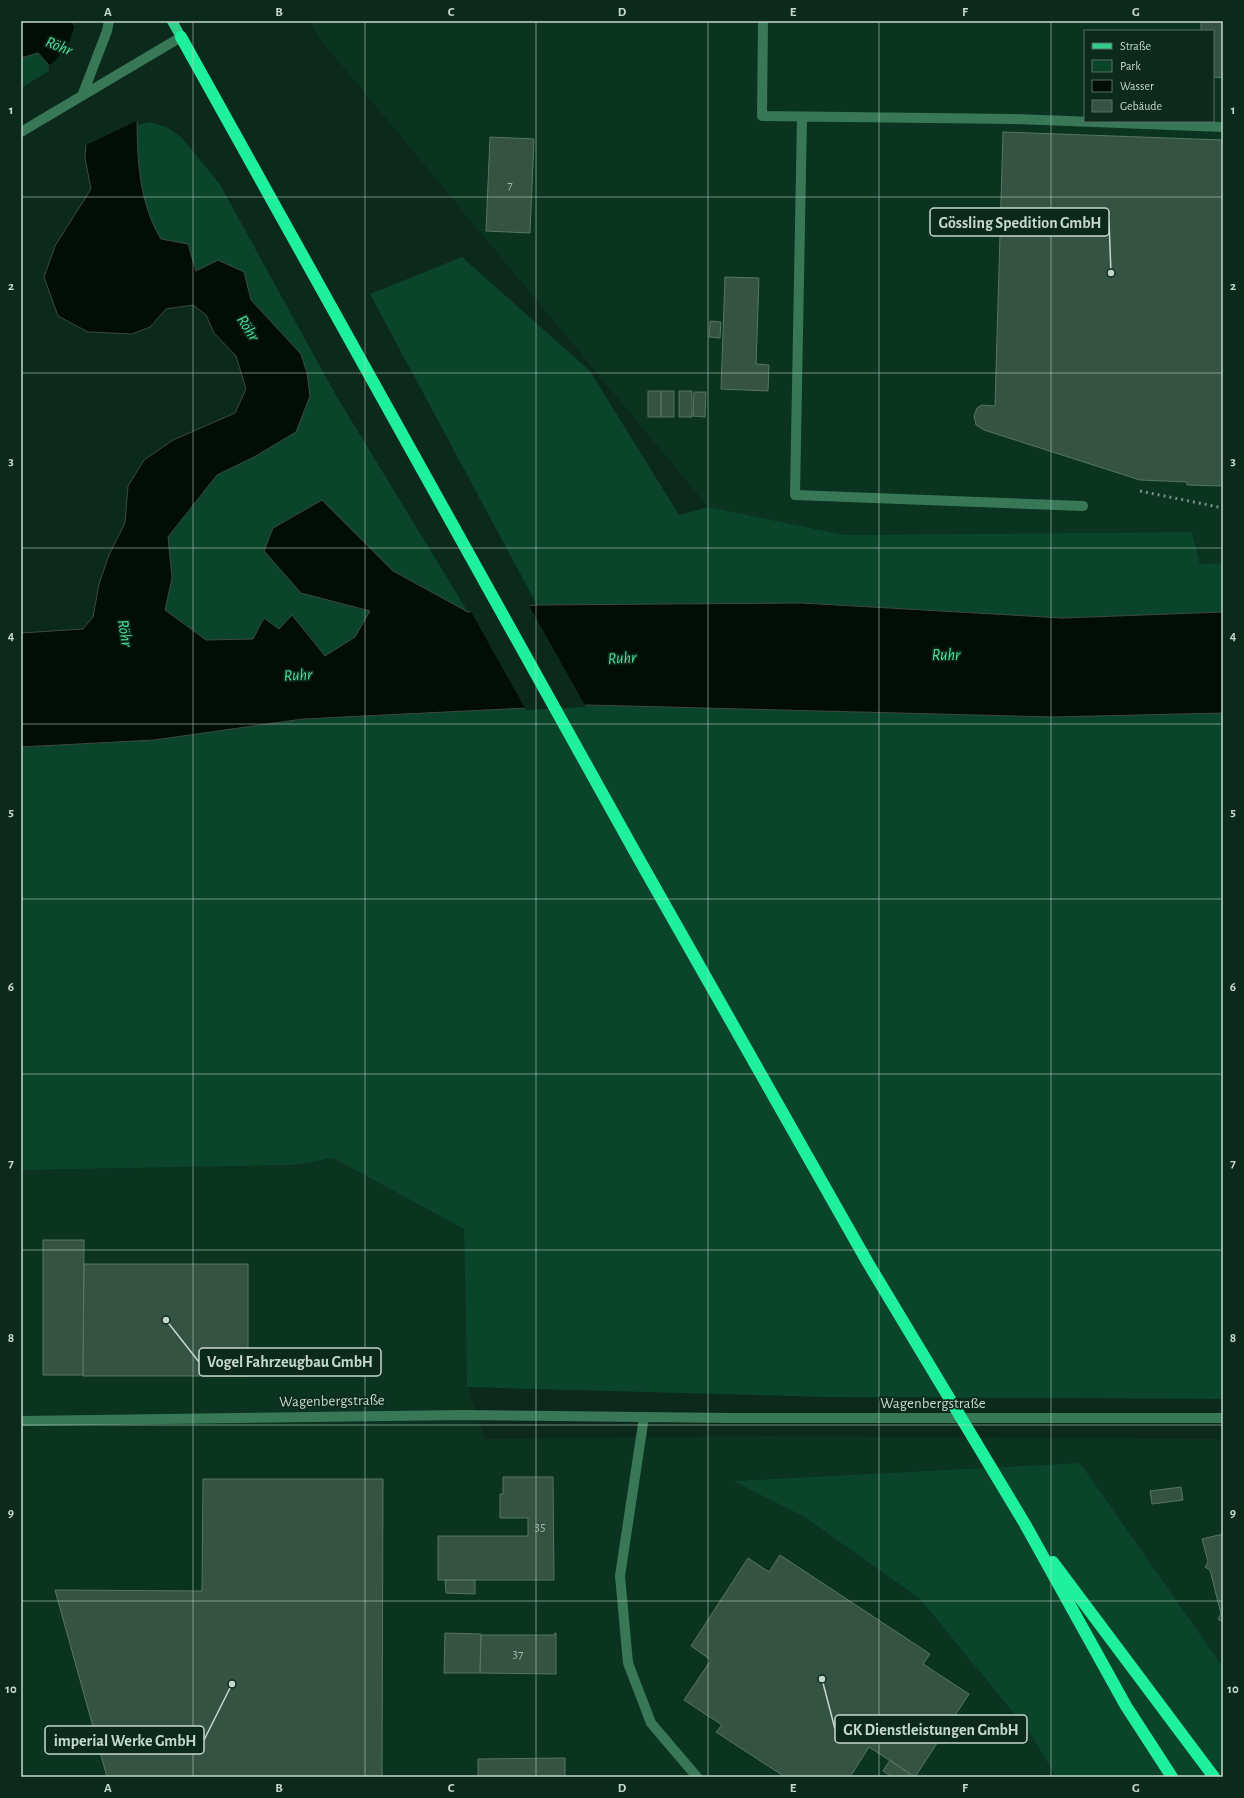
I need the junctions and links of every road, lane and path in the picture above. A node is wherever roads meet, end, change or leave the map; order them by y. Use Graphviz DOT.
graph roads {
  1 [pos="109,21"];
  2 [pos="172,21"];
  3 [pos="763,21"];
  4 [pos="181,37"];
  5 [pos="82,96"];
  6 [pos="802,116"];
  7 [pos="1084,122"];
  8 [pos="1092,122"];
  9 [pos="1223,127"];
  10 [pos="21,132"];
  11 [pos="1083,506"];
  12 [pos="644,1417"];
  13 [pos="1223,1418"];
  14 [pos="21,1421"];
  15 [pos="1025,1524"];
  16 [pos="695,1777"];
  17 [pos="1172,1777"];
  18 [pos="1214,1777"];
  1 -- 5 [label="street"];
  2 -- 4 [label="main road"];
  3 -- 6 [label="street"];
  4 -- 5 [label="street"];
  4 -- 15 [label="highway"];
  5 -- 10 [label="street"];
  6 -- 7 [label="street"];
  6 -- 11 [label="street"];
  8 -- 9 [label="street"];
  12 -- 13 [label="street, Wagenbergstraße"];
  12 -- 14 [label="street, Wagenbergstraße"];
  12 -- 16 [label="street"];
  15 -- 17 [label="highway"];
  15 -- 18 [label="highway"];
}
